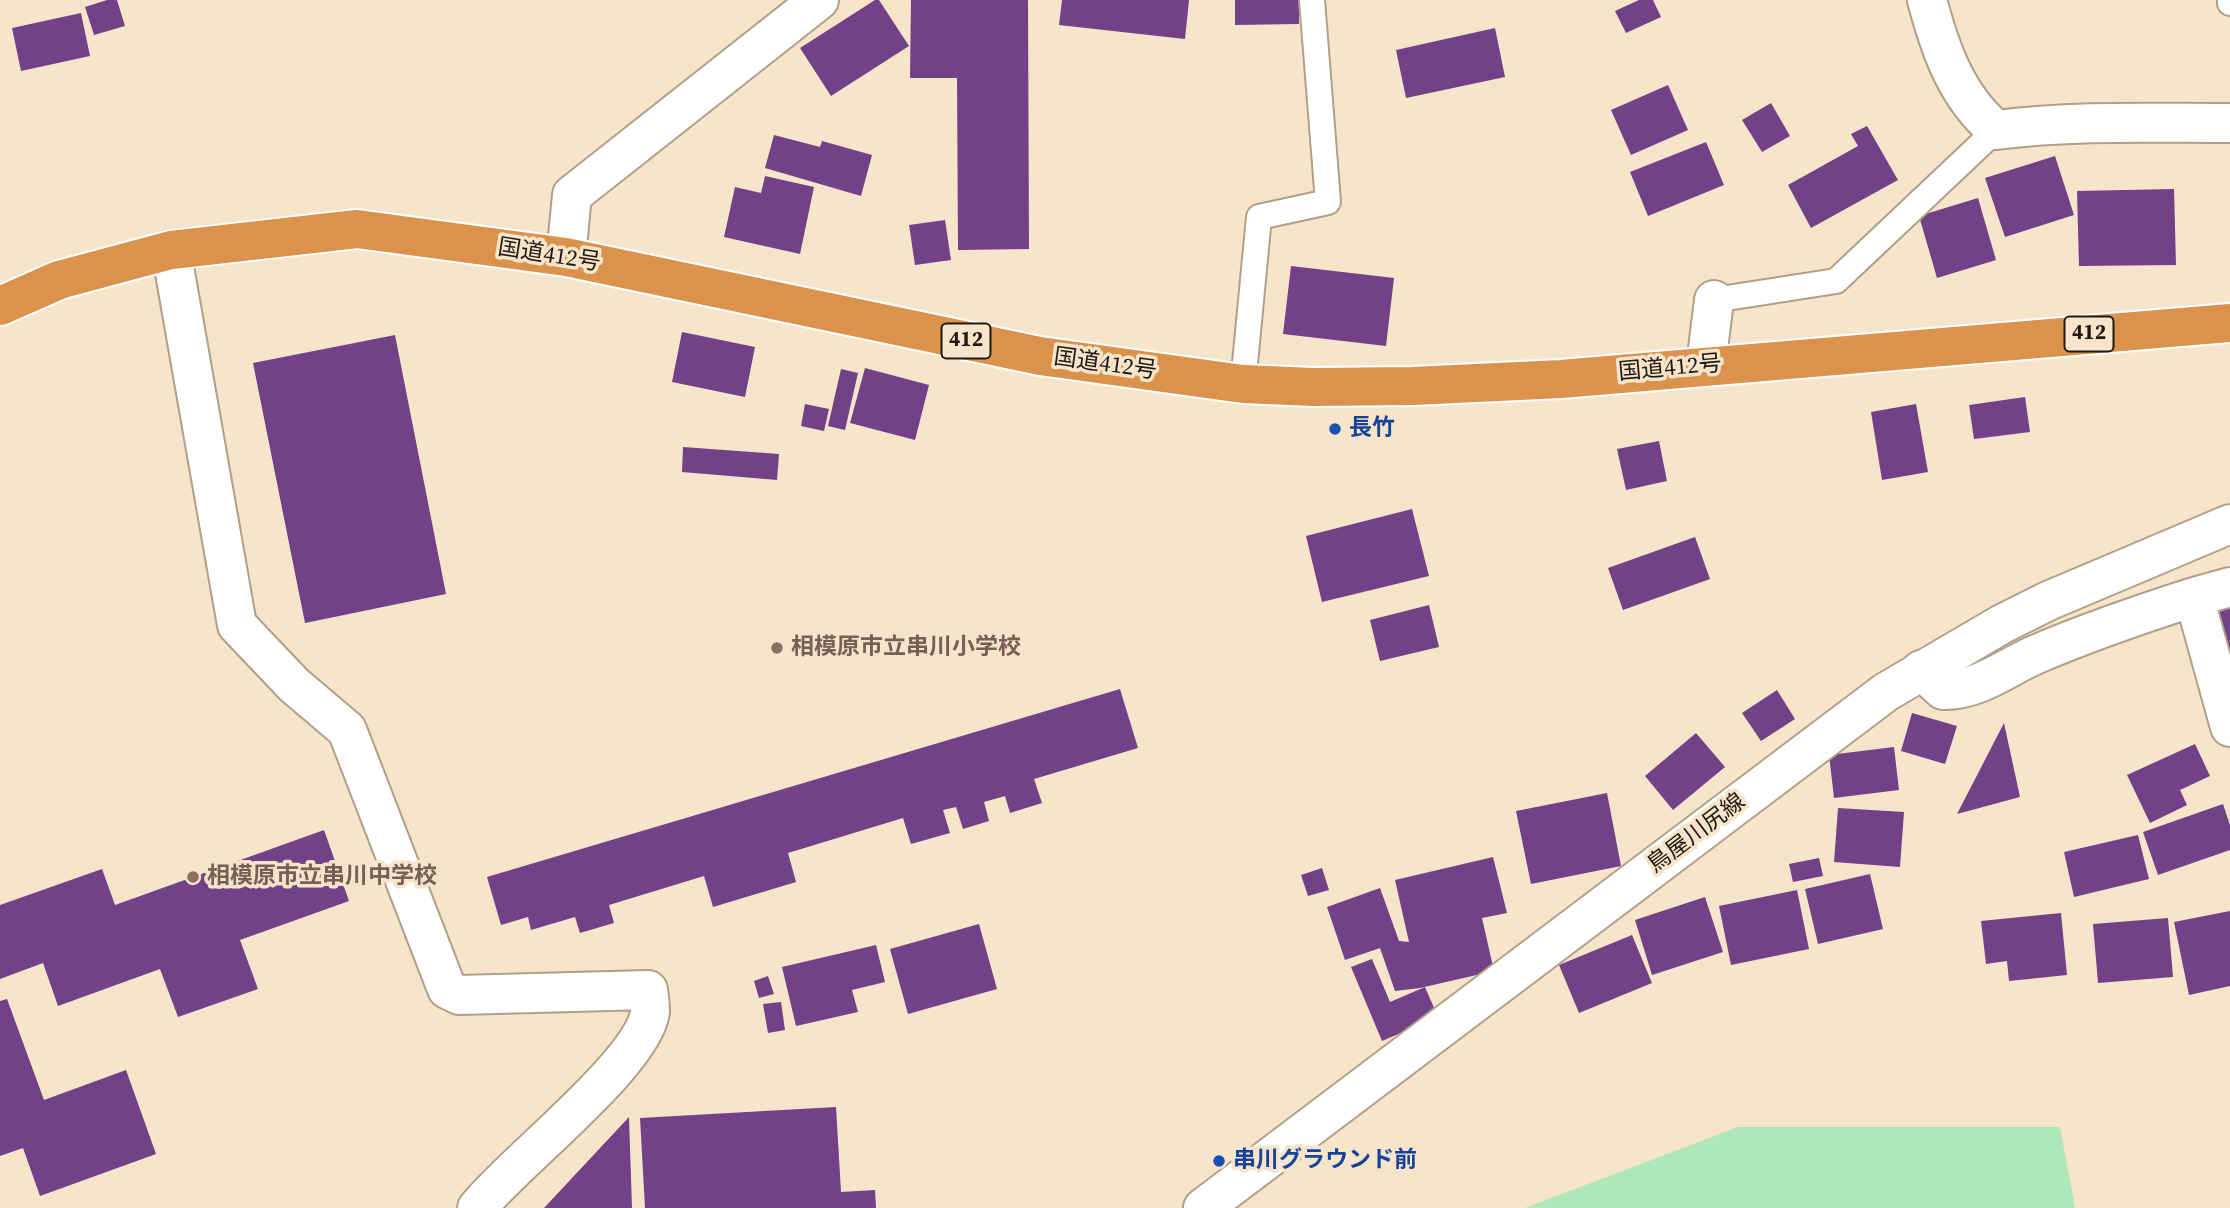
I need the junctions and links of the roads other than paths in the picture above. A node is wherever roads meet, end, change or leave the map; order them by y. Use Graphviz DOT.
graph roads {
  1 [pos="819,0"];
  2 [pos="1312,0"];
  3 [pos="1927,0"];
  4 [pos="2230,122"];
  5 [pos="1996,130"];
  6 [pos="171,250"];
  7 [pos="566,257"];
  8 [pos="1714,300"];
  9 [pos="0,306"];
  10 [pos="2230,323"];
  11 [pos="1706,365"];
  12 [pos="1243,384"];
  13 [pos="2230,524"];
  14 [pos="2230,587"];
  15 [pos="2194,597"];
  16 [pos="1921,670"];
  17 [pos="2230,727"];
  18 [pos="477,1208"];
  19 [pos="1203,1208"];
  1 -- 7 [label="street"];
  2 -- 12 [label="lane"];
  3 -- 5 [label="street"];
  4 -- 5 [label="street"];
  5 -- 8 [label="lane"];
  6 -- 7 [label="highway, 国道412号 / 412"];
  6 -- 9 [label="highway, 国道412号 / 412"];
  6 -- 18 [label="street"];
  7 -- 12 [label="highway, 国道412号 / 412"];
  8 -- 11 [label="street"];
  10 -- 11 [label="highway, 国道412号 / 412"];
  11 -- 12 [label="highway, 国道412号 / 412"];
  13 -- 16 [label="street, 鳥屋川尻線"];
  14 -- 15 [label="street"];
  15 -- 16 [label="street"];
  15 -- 17 [label="street"];
  16 -- 19 [label="street, 鳥屋川尻線"];
}
